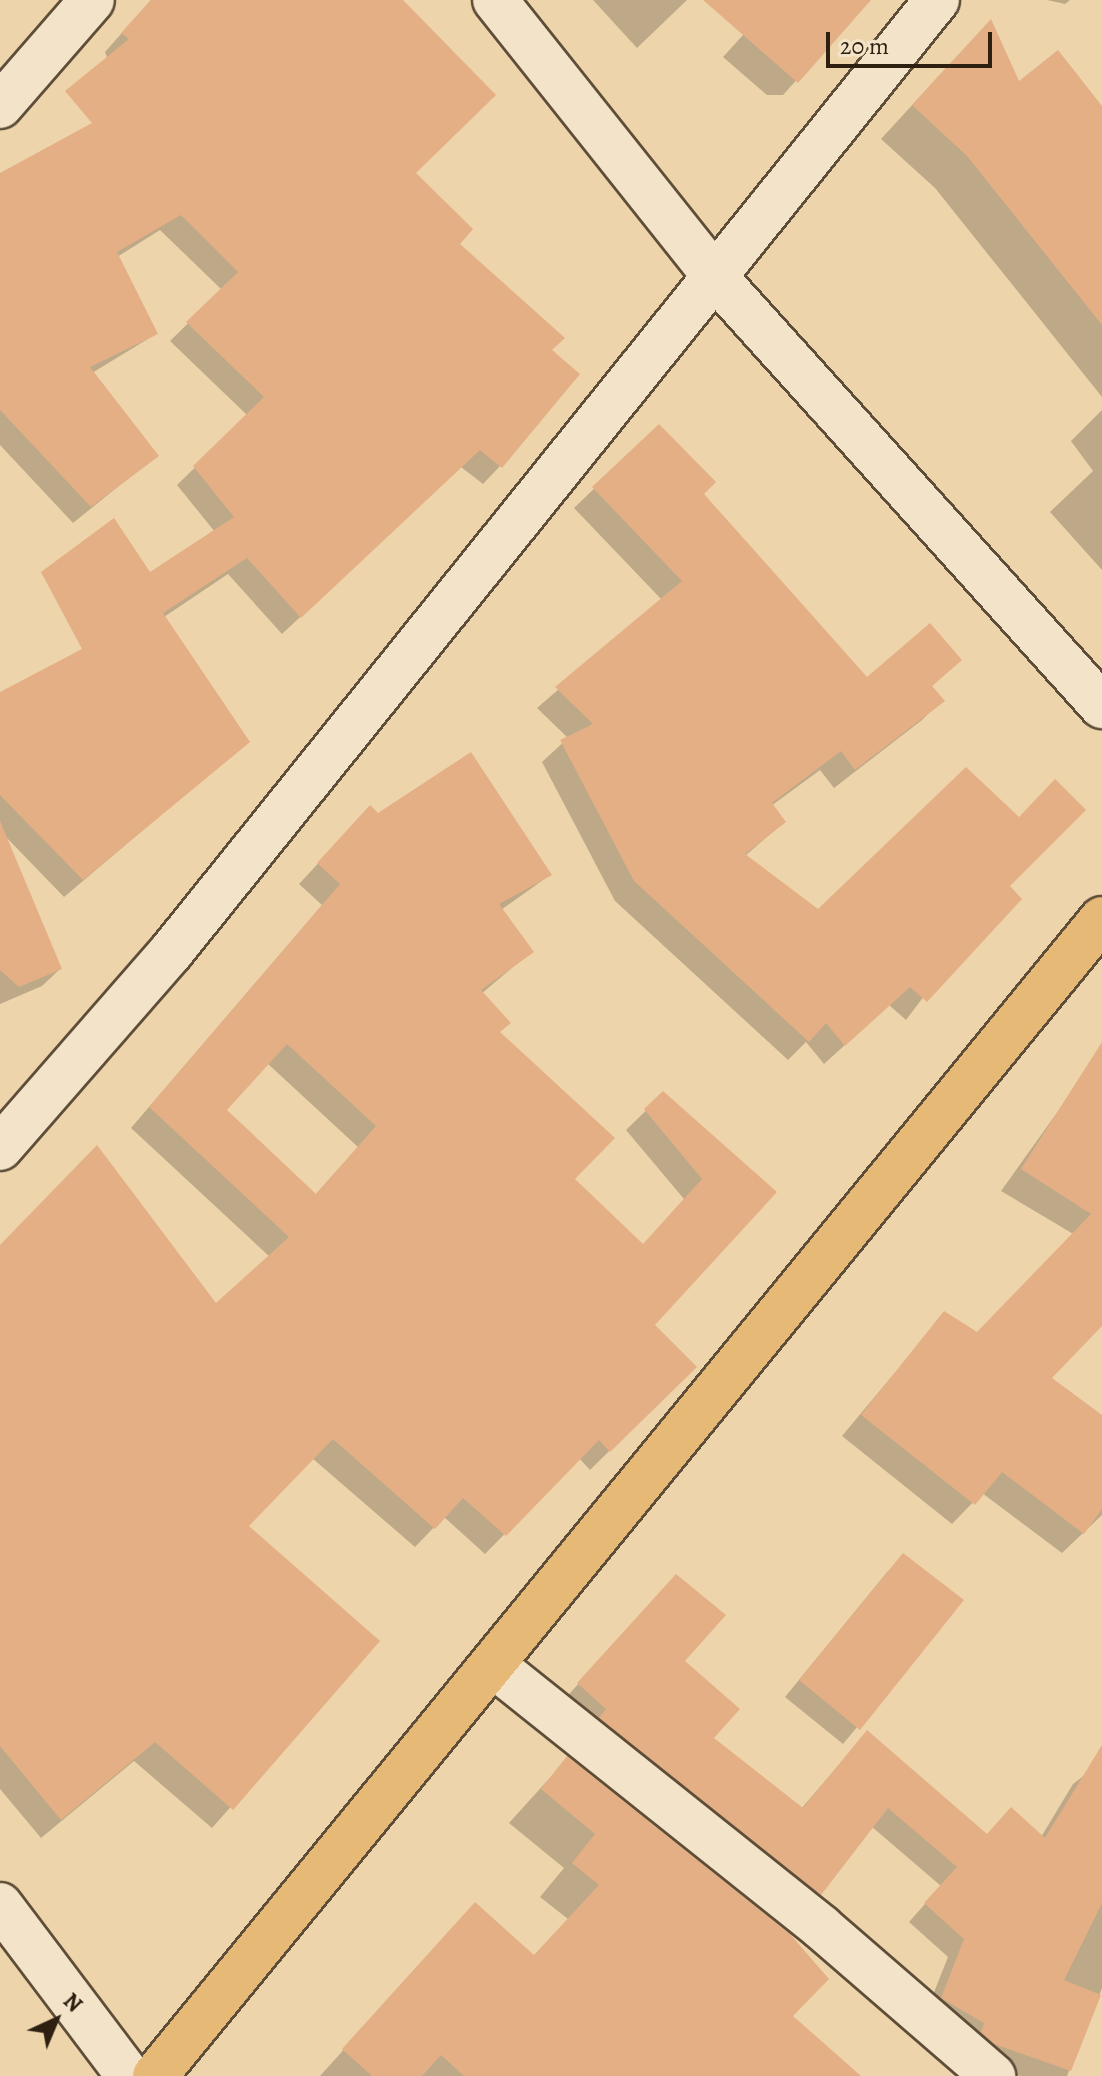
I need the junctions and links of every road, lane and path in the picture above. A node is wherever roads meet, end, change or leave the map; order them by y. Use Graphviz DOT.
graph roads {
  1 [pos="92,0"];
  2 [pos="495,0"];
  3 [pos="937,0"];
  4 [pos="0,106"];
  5 [pos="715,277"];
  6 [pos="1102,706"];
  7 [pos="1102,919"];
  8 [pos="0,1148"];
  9 [pos="493,1665"];
  10 [pos="0,1905"];
  11 [pos="129,2076"];
  12 [pos="155,2076"];
  13 [pos="993,2076"];
  1 -- 4 [label="street"];
  2 -- 5 [label="street"];
  3 -- 5 [label="street"];
  5 -- 6 [label="street"];
  5 -- 8 [label="street"];
  7 -- 9 [label="main road"];
  9 -- 12 [label="main road"];
  9 -- 13 [label="street"];
  10 -- 11 [label="street"];
}
